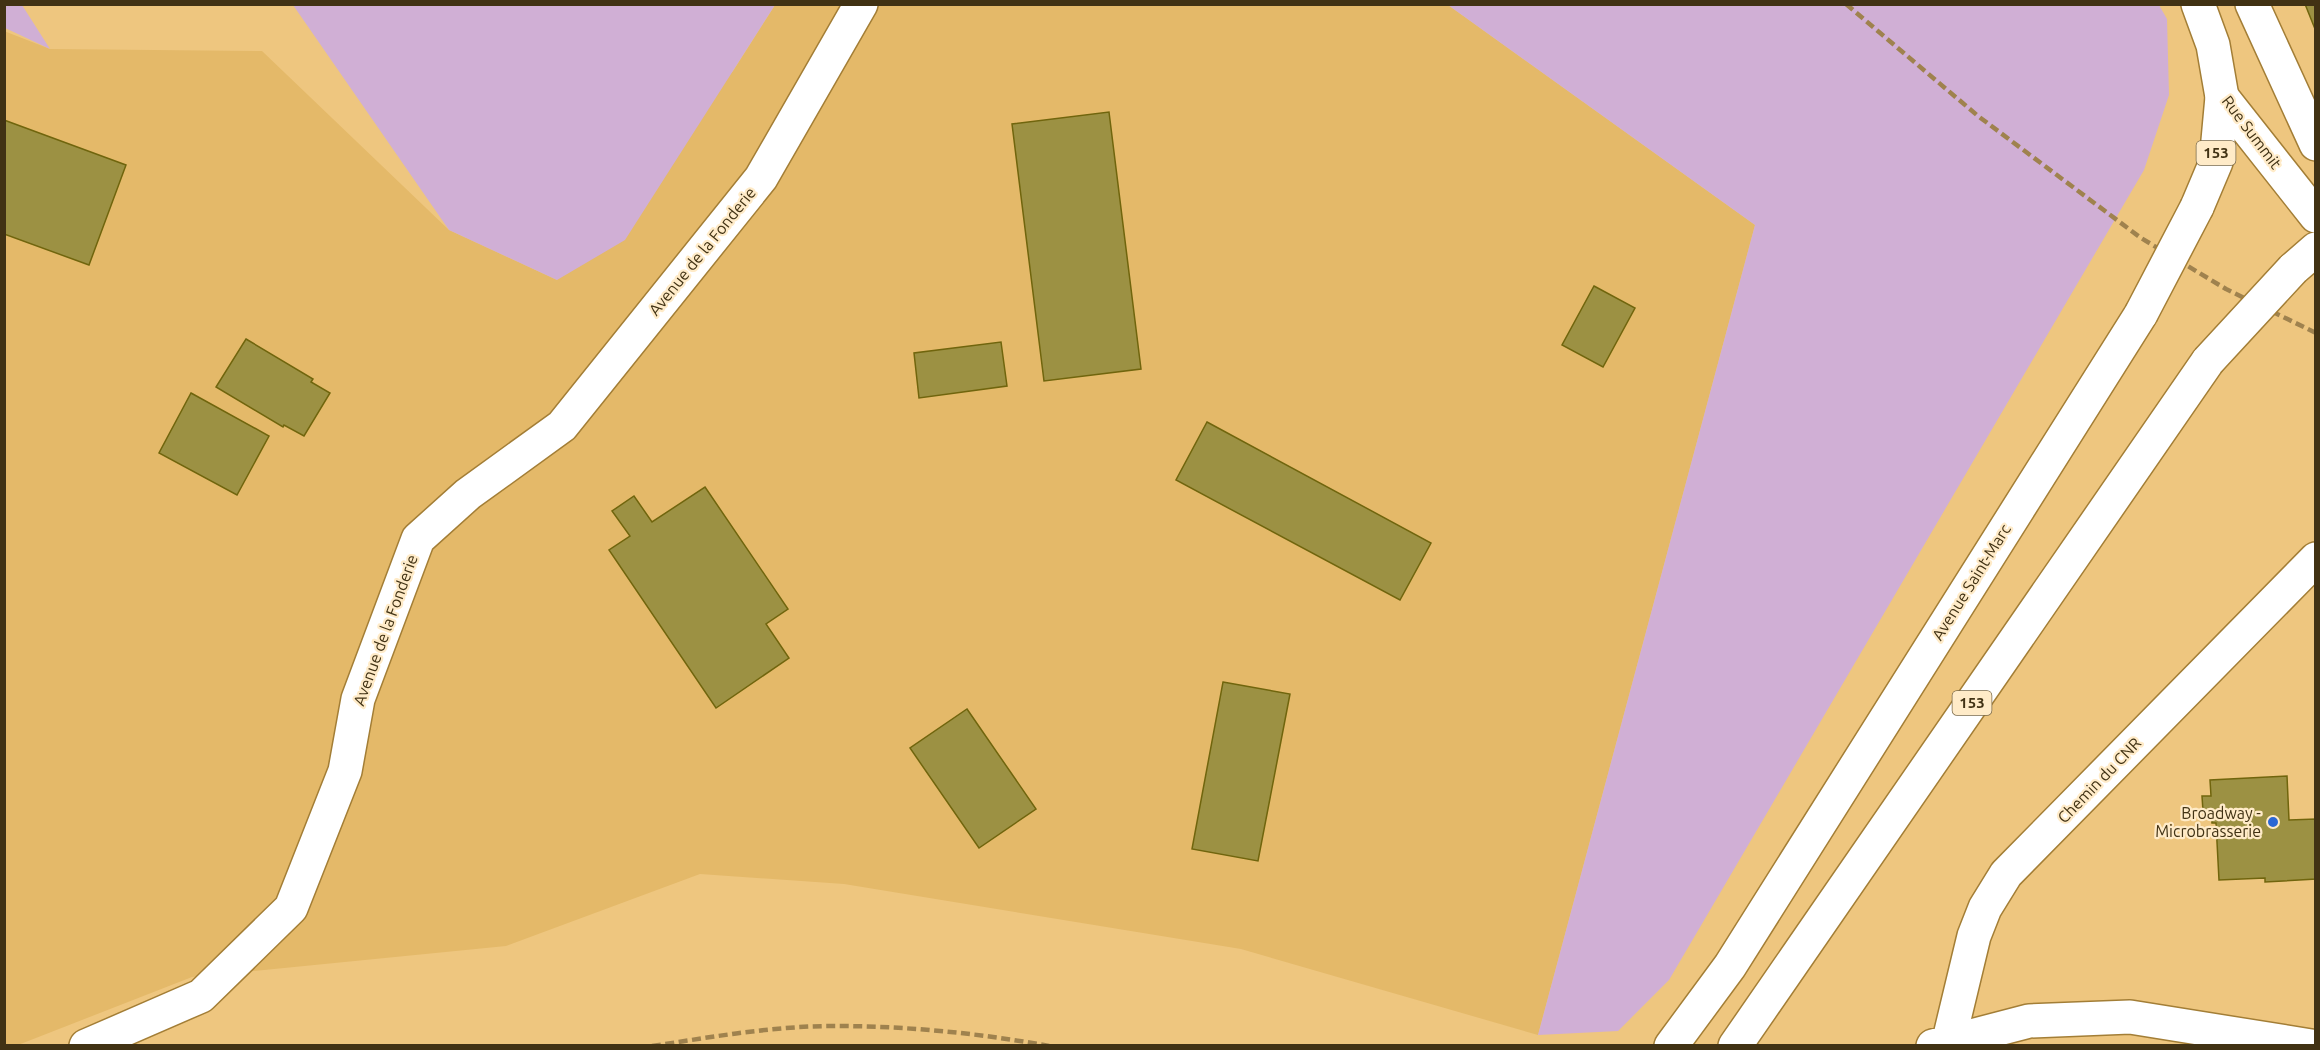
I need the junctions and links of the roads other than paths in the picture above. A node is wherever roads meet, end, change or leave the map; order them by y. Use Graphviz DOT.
graph roads {
  1 [pos="861,4"];
  2 [pos="2198,4"];
  3 [pos="2252,4"];
  4 [pos="2222,97"];
  5 [pos="2316,144"];
  6 [pos="2316,216"];
  7 [pos="2304,259"];
  8 [pos="2316,559"];
  9 [pos="1941,1043"];
  10 [pos="86,1046"];
  11 [pos="1671,1046"];
  12 [pos="1735,1046"];
  13 [pos="2311,1046"];
  1 -- 10 [label="main road, Avenue de la Fonderie"];
  2 -- 4 [label="main road, Rue Summit / 153"];
  3 -- 5 [label="main road"];
  4 -- 6 [label="main road, Rue Summit"];
  4 -- 11 [label="main road, Avenue Saint-Marc / 153, bridge"];
  7 -- 12 [label="main road, 153, bridge"];
  8 -- 9 [label="main road, Chemin du CNR"];
  9 -- 13 [label="main road"];
}
